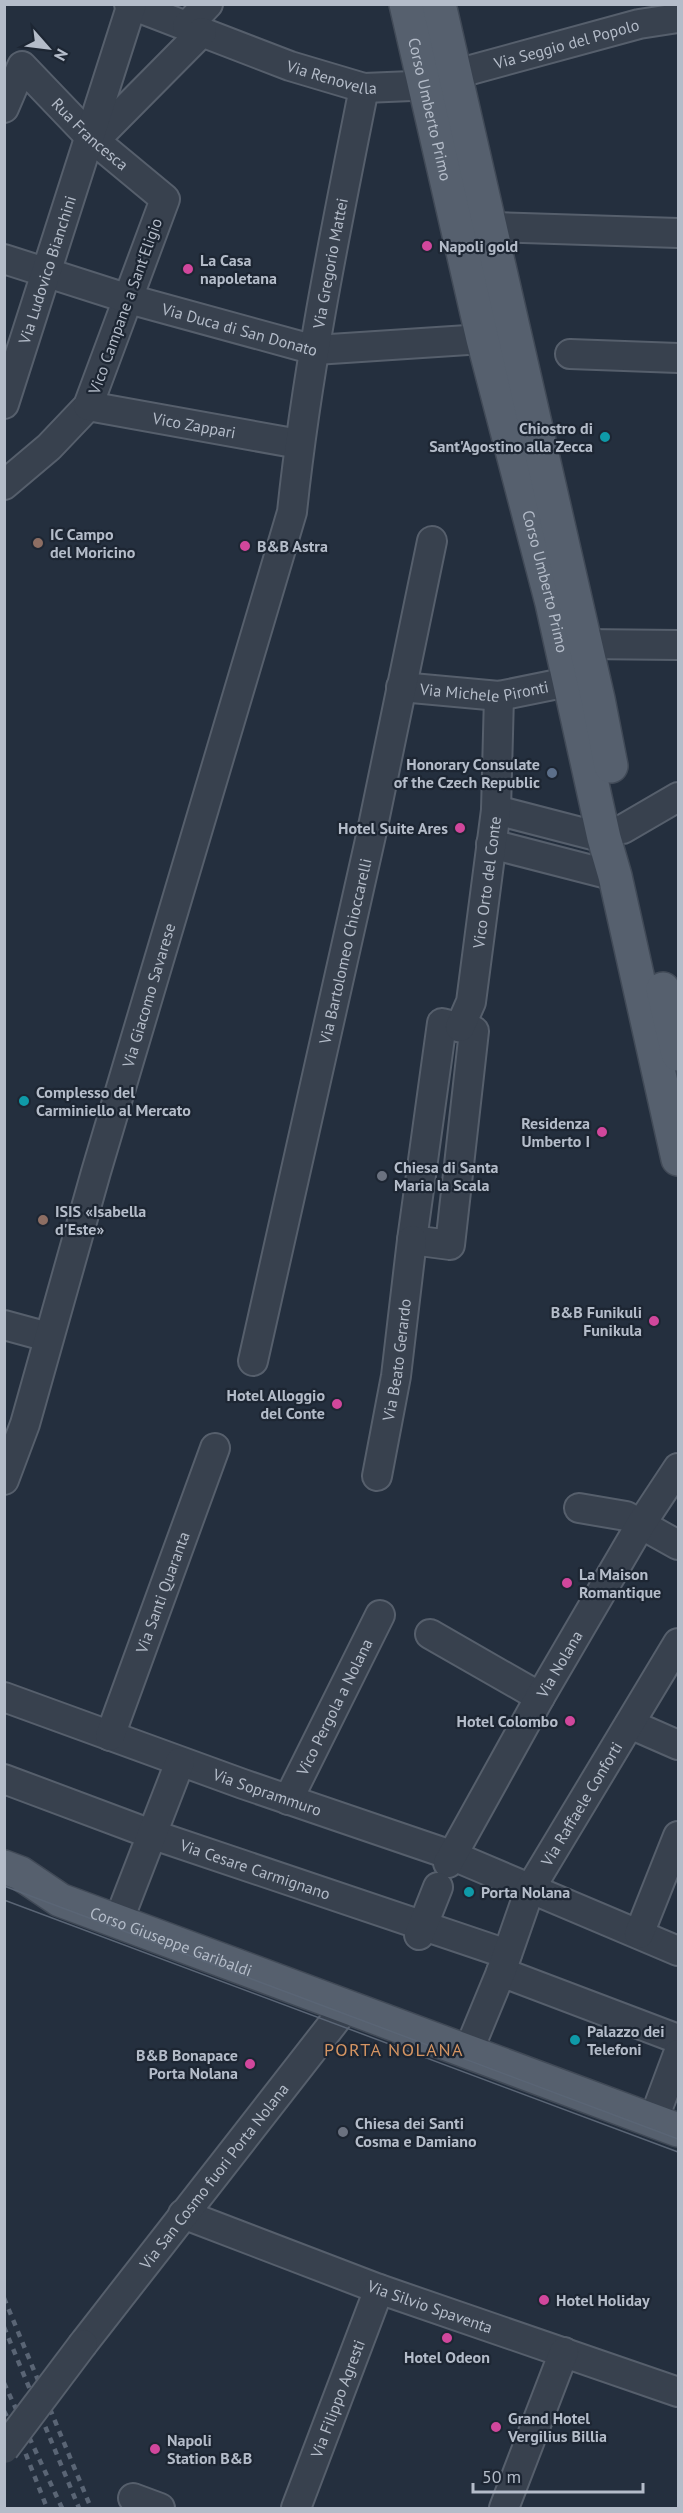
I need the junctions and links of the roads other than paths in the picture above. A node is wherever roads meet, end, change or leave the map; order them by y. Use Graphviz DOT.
graph roads {
  1 [pos="208,4"];
  2 [pos="406,4"];
  3 [pos="440,4"];
  4 [pos="131,5"];
  5 [pos="640,14"];
  6 [pos="678,18"];
  7 [pos="201,31"];
  8 [pos="440,78"];
  9 [pos="364,88"];
  10 [pos="4,108"];
  11 [pos="92,139"];
  12 [pos="165,199"];
  13 [pos="490,227"];
  14 [pos="678,233"];
  15 [pos="4,259"];
  16 [pos="48,273"];
  17 [pos="129,299"];
  18 [pos="483,339"];
  19 [pos="315,350"];
  20 [pos="570,354"];
  21 [pos="678,358"];
  22 [pos="4,404"];
  23 [pos="88,405"];
  24 [pos="299,444"];
  25 [pos="4,485"];
  26 [pos="292,512"];
  27 [pos="432,541"];
  28 [pos="584,644"];
  29 [pos="678,645"];
  30 [pos="568,682"];
  31 [pos="401,687"];
  32 [pos="499,696"];
  33 [pos="678,797"];
  34 [pos="496,810"];
  35 [pos="614,833"];
  36 [pos="491,844"];
  37 [pos="615,876"];
  38 [pos="460,1028"];
  39 [pos="678,1054"];
  40 [pos="678,1159"];
  41 [pos="412,1240"];
  42 [pos="4,1325"];
  43 [pos="48,1337"];
  44 [pos="253,1361"];
  45 [pos="215,1448"];
  46 [pos="678,1468"];
  47 [pos="377,1476"];
  48 [pos="4,1480"];
  49 [pos="579,1508"];
  50 [pos="641,1524"];
  51 [pos="678,1545"];
  52 [pos="380,1615"];
  53 [pos="430,1634"];
  54 [pos="678,1642"];
  55 [pos="4,1697"];
  56 [pos="540,1697"];
  57 [pos="630,1724"];
  58 [pos="110,1736"];
  59 [pos="678,1745"];
  60 [pos="180,1762"];
  61 [pos="4,1779"];
  62 [pos="288,1800"];
  63 [pos="151,1834"];
  64 [pos="678,1836"];
  65 [pos="4,1867"];
  66 [pos="446,1868"];
  67 [pos="530,1889"];
  68 [pos="118,1922"];
  69 [pos="421,1931"];
  70 [pos="639,1934"];
  71 [pos="678,1951"];
  72 [pos="504,1963"];
  73 [pos="343,2006"];
  74 [pos="678,2039"];
  75 [pos="468,2052"];
  76 [pos="678,2054"];
  77 [pos="666,2126"];
  78 [pos="183,2214"];
  79 [pos="379,2289"];
  80 [pos="564,2352"];
  81 [pos="678,2392"];
  82 [pos="4,2448"];
  83 [pos="134,2498"];
  84 [pos="160,2508"];
  85 [pos="296,2508"];
  86 [pos="504,2508"];
  1 -- 7 [label="street"];
  2 -- 8 [label="main road, Corso Umberto Primo"];
  3 -- 8 [label="main road, Corso Umberto Primo"];
  4 -- 7 [label="street, Via Renovella"];
  4 -- 11 [label="street, Via Ludovico Bianchini"];
  5 -- 6 [label="street, Via Seggio del Popolo"];
  5 -- 8 [label="street, Via Seggio del Popolo"];
  7 -- 9 [label="street, Via Renovella"];
  7 -- 11 [label="street"];
  8 -- 9 [label="street, Via Renovella"];
  8 -- 13 [label="main road, Corso Umberto Primo"];
  8 -- 18 [label="main road, Corso Umberto Primo"];
  9 -- 19 [label="street, Via Gregorio Mattei"];
  10 -- 11 [label="street, Rua Francesca"];
  11 -- 12 [label="street, Rua Francesca"];
  11 -- 16 [label="street, Via Ludovico Bianchini"];
  12 -- 17 [label="street, Vico Campane a Sant'Eligio"];
  13 -- 14 [label="street"];
  13 -- 28 [label="main road, Corso Umberto Primo"];
  15 -- 16 [label="street, Via Duca di San Donato"];
  16 -- 17 [label="street, Via Duca di San Donato"];
  16 -- 22 [label="street, Via Ludovico Bianchini"];
  17 -- 19 [label="street, Via Duca di San Donato"];
  17 -- 23 [label="street, Vico Campane a Sant'Eligio"];
  18 -- 19 [label="street, Via Duca di San Donato"];
  18 -- 30 [label="main road, Corso Umberto Primo"];
  19 -- 24 [label="street, Via Gregorio Mattei"];
  20 -- 21 [label="street"];
  23 -- 24 [label="street, Vico Zappari"];
  23 -- 25 [label="street, Vico Campane a Sant'Eligio"];
  24 -- 26 [label="street, Via Gregorio Mattei"];
  26 -- 43 [label="street, Via Giacomo Savarese"];
  27 -- 31 [label="street, Via Bartolomeo Chioccarelli"];
  28 -- 29 [label="street"];
  28 -- 35 [label="main road, Corso Umberto Primo"];
  30 -- 32 [label="street, Via Michele Pironti"];
  30 -- 35 [label="main road, Corso Umberto Primo"];
  31 -- 32 [label="street, Via Michele Pironti"];
  31 -- 44 [label="street, Via Bartolomeo Chioccarelli"];
  32 -- 34 [label="street, Vico Orto del Conte"];
  33 -- 35 [label="street"];
  34 -- 35 [label="street"];
  34 -- 36 [label="street, Vico Orto del Conte"];
  35 -- 37 [label="main road, Corso Umberto Primo"];
  35 -- 39 [label="main road, Corso Umberto Primo"];
  36 -- 37 [label="street"];
  36 -- 38 [label="street, Vico Orto del Conte"];
  37 -- 40 [label="main road, Corso Umberto Primo"];
  38 -- 41 [label="street, Via Beato Gerardo"];
  38 -- 41 [label="street"];
  41 -- 47 [label="street, Via Beato Gerardo"];
  42 -- 43 [label="street"];
  43 -- 48 [label="street, Via Giacomo Savarese"];
  45 -- 58 [label="street, Via Santi Quaranta"];
  46 -- 50 [label="street, Via Nolana"];
  49 -- 50 [label="street"];
  50 -- 51 [label="street"];
  50 -- 56 [label="street, Via Nolana"];
  52 -- 62 [label="street, Vico Pergola a Nolana"];
  53 -- 56 [label="street"];
  54 -- 57 [label="street, Via Raffaele Conforti"];
  55 -- 58 [label="street, Via Soprammuro"];
  56 -- 66 [label="street, Via Nolana"];
  57 -- 59 [label="street"];
  57 -- 67 [label="street, Via Raffaele Conforti"];
  58 -- 60 [label="street, Via Soprammuro"];
  60 -- 62 [label="street, Via Soprammuro"];
  60 -- 63 [label="street"];
  61 -- 63 [label="street, Via Cesare Carmignano"];
  62 -- 66 [label="street, Via Soprammuro"];
  63 -- 68 [label="street"];
  63 -- 69 [label="street, Via Cesare Carmignano"];
  64 -- 70 [label="street"];
  65 -- 68 [label="main road, Corso Giuseppe Garibaldi"];
  66 -- 67 [label="street, Via Soprammuro"];
  66 -- 69 [label="street, Via Nolana"];
  67 -- 70 [label="street, Via Soprammuro"];
  67 -- 72 [label="street, Via Raffaele Conforti"];
  68 -- 73 [label="main road, Corso Giuseppe Garibaldi"];
  69 -- 72 [label="street, Via Cesare Carmignano"];
  70 -- 71 [label="street, Via Soprammuro"];
  72 -- 74 [label="street, Via Cesare Carmignano"];
  72 -- 75 [label="street, Via Raffaele Conforti"];
  73 -- 75 [label="main road, Corso Giuseppe Garibaldi"];
  73 -- 78 [label="street, Via San Cosmo fuori Porta Nolana"];
  75 -- 77 [label="main road"];
  76 -- 77 [label="street"];
  78 -- 79 [label="street, Via Silvio Spaventa"];
  78 -- 82 [label="street, Via San Cosmo fuori Porta Nolana, bridge"];
  79 -- 80 [label="street, Via Silvio Spaventa"];
  79 -- 85 [label="street, Via Filippo Agresti"];
  80 -- 81 [label="street, Via Silvio Spaventa"];
  80 -- 86 [label="street"];
  83 -- 84 [label="street"];
}
